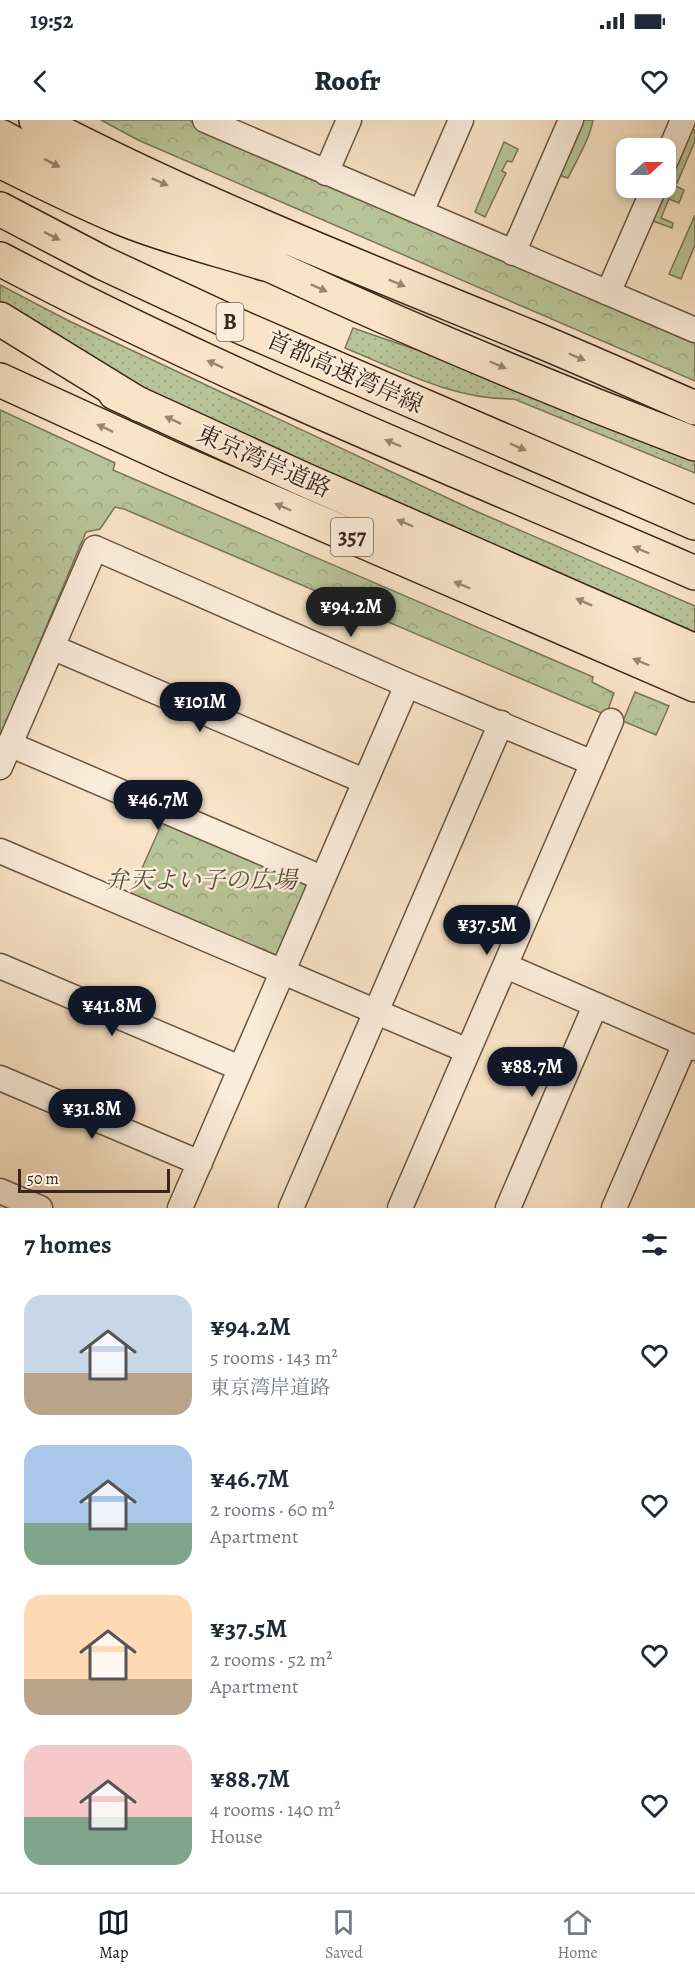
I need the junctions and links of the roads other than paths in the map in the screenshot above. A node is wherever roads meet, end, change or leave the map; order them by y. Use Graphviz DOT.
graph roads {
  1 [pos="36,120"];
  2 [pos="205,120"];
  3 [pos="349,120"];
  4 [pos="461,120"];
  5 [pos="571,120"];
  6 [pos="683,120"];
  7 [pos="236,126"];
  8 [pos="0,136"];
  9 [pos="675,138"];
  10 [pos="0,161"];
  11 [pos="326,173"];
  12 [pos="650,198"];
  13 [pos="0,209"];
  14 [pos="126,209"];
  15 [pos="421,212"];
  16 [pos="513,253"];
  17 [pos="0,259"];
  18 [pos="608,293"];
  19 [pos="0,319"];
  20 [pos="695,330"];
  21 [pos="0,338"];
  22 [pos="5,382"];
  23 [pos="140,405"];
  24 [pos="695,408"];
  25 [pos="695,444"];
  26 [pos="695,523"];
  27 [pos="695,573"];
  28 [pos="52,647"];
  29 [pos="695,651"];
  30 [pos="407,685"];
  31 [pos="695,685"];
  32 [pos="611,721"];
  33 [pos="501,723"];
  34 [pos="9,744"];
  35 [pos="593,763"];
  36 [pos="0,767"];
  37 [pos="364,781"];
  38 [pos="0,851"];
  39 [pos="322,878"];
  40 [pos="0,966"];
  41 [pos="506,966"];
  42 [pos="283,972"];
  43 [pos="595,1006"];
  44 [pos="375,1013"];
  45 [pos="690,1046"];
  46 [pos="468,1051"];
  47 [pos="240,1068"];
  48 [pos="0,1078"];
  49 [pos="200,1163"];
  50 [pos="0,1191"];
  51 [pos="40,1208"];
  52 [pos="180,1208"];
  53 [pos="291,1208"];
  54 [pos="400,1208"];
  55 [pos="508,1208"];
  56 [pos="614,1208"];
  1 -- 24 [label="highway, one-way"];
  2 -- 7 [label="street"];
  3 -- 11 [label="street"];
  4 -- 15 [label="street"];
  5 -- 16 [label="street"];
  6 -- 9 [label="street"];
  7 -- 11 [label="street"];
  8 -- 14 [label="highway, one-way"];
  10 -- 14 [label="highway"];
  11 -- 15 [label="street"];
  12 -- 18 [label="street"];
  13 -- 26 [label="highway, 首都高速湾岸線 / B, one-way"];
  14 -- 25 [label="highway, one-way"];
  15 -- 16 [label="street"];
  16 -- 18 [label="street"];
  27 -- 17 [label="highway, 首都高速湾岸線 / B, one-way"];
  18 -- 20 [label="street"];
  19 -- 23 [label="highway"];
  21 -- 23 [label="highway, 東京湾岸道路 / 357"];
  31 -- 22 [label="highway, 東京湾岸道路 / 357, one-way"];
  29 -- 23 [label="highway, 東京湾岸道路 / 357, one-way"];
  28 -- 30 [label="street"];
  28 -- 34 [label="street"];
  28 -- 37 [label="street"];
  30 -- 33 [label="street"];
  30 -- 37 [label="street"];
  32 -- 35 [label="street"];
  33 -- 35 [label="street"];
  33 -- 44 [label="street"];
  34 -- 36 [label="street"];
  34 -- 39 [label="street"];
  35 -- 41 [label="street"];
  37 -- 39 [label="street"];
  38 -- 42 [label="street"];
  39 -- 42 [label="street"];
  40 -- 47 [label="street"];
  41 -- 43 [label="street"];
  41 -- 46 [label="street"];
  42 -- 44 [label="street"];
  42 -- 47 [label="street"];
  43 -- 45 [label="street"];
  43 -- 55 [label="street"];
  44 -- 46 [label="street"];
  44 -- 53 [label="street"];
  45 -- 56 [label="street"];
  46 -- 54 [label="street"];
  47 -- 49 [label="street"];
  48 -- 49 [label="street"];
  49 -- 52 [label="street"];
  50 -- 51 [label="street"];
}
